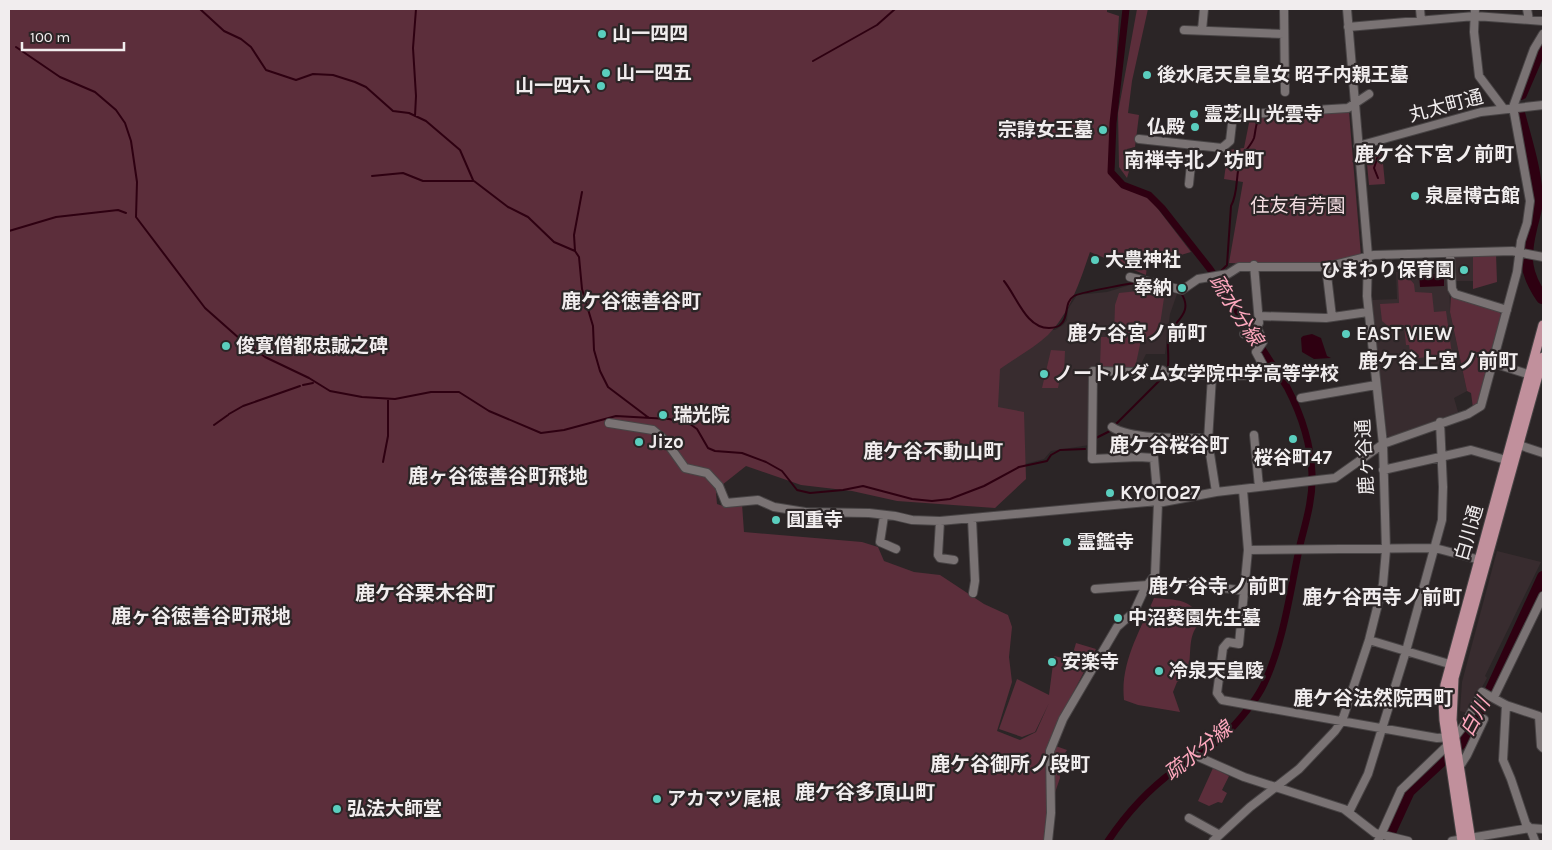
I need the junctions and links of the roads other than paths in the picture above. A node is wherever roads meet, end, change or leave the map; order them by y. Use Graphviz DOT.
graph roads {
  1 [pos="1204,9"];
  2 [pos="1284,9"];
  3 [pos="1347,9"];
  4 [pos="1420,9"];
  5 [pos="1527,9"];
  6 [pos="1475,12"];
  7 [pos="1421,20"];
  8 [pos="1529,20"];
  9 [pos="1543,21"];
  10 [pos="1348,27"];
  11 [pos="1184,30"];
  12 [pos="1202,30"];
  13 [pos="1284,34"];
  14 [pos="1543,34"];
  15 [pos="1285,92"];
  16 [pos="1369,94"];
  17 [pos="1355,105"];
  18 [pos="1543,105"];
  19 [pos="1513,107"];
  20 [pos="1503,108"];
  21 [pos="1139,139"];
  22 [pos="1193,145"];
  23 [pos="1358,146"];
  24 [pos="1189,184"];
  25 [pos="1521,252"];
  26 [pos="1450,254"];
  27 [pos="1368,256"];
  28 [pos="1543,257"];
  29 [pos="1254,266"];
  30 [pos="1326,267"];
  31 [pos="1130,277"];
  32 [pos="1507,310"];
  33 [pos="1368,312"];
  34 [pos="1259,316"];
  35 [pos="1332,317"];
  36 [pos="1543,325"];
  37 [pos="1543,357"];
  38 [pos="1493,364"];
  39 [pos="1135,372"];
  40 [pos="1164,372"];
  41 [pos="1212,376"];
  42 [pos="1533,376"];
  43 [pos="1376,385"];
  44 [pos="1301,398"];
  45 [pos="1440,422"];
  46 [pos="609,423"];
  47 [pos="1113,428"];
  48 [pos="1254,435"];
  49 [pos="1209,438"];
  50 [pos="1383,444"];
  51 [pos="1515,444"];
  52 [pos="1543,453"];
  53 [pos="1442,456"];
  54 [pos="1506,460"];
  55 [pos="1383,470"];
  56 [pos="1259,487"];
  57 [pos="1244,490"];
  58 [pos="1216,492"];
  59 [pos="1158,502"];
  60 [pos="884,516"];
  61 [pos="972,518"];
  62 [pos="940,521"];
  63 [pos="1435,548"];
  64 [pos="896,549"];
  65 [pos="1248,550"];
  66 [pos="1386,550"];
  67 [pos="954,560"];
  68 [pos="1482,561"];
  69 [pos="1190,583"];
  70 [pos="1148,585"];
  71 [pos="1095,589"];
  72 [pos="1244,591"];
  73 [pos="973,592"];
  74 [pos="1543,596"];
  75 [pos="1369,640"];
  76 [pos="1406,651"];
  77 [pos="1453,665"];
  78 [pos="1494,697"];
  79 [pos="1506,705"];
  80 [pos="1484,719"];
  81 [pos="1342,721"];
  82 [pos="1382,728"];
  83 [pos="1452,744"];
  84 [pos="1543,748"];
  85 [pos="1196,756"];
  86 [pos="1460,766"];
  87 [pos="1276,788"];
  88 [pos="1348,812"];
  89 [pos="1189,818"];
  90 [pos="1530,828"];
  91 [pos="1543,829"];
  92 [pos="1384,837"];
  93 [pos="1215,838"];
  94 [pos="1466,840"];
  95 [pos="1048,841"];
  96 [pos="1408,841"];
  97 [pos="1452,841"];
  98 [pos="1535,841"];
  1 -- 12 [label="street"];
  2 -- 13 [label="street"];
  3 -- 10 [label="street, 鹿ヶ谷通"];
  4 -- 7 [label="street"];
  5 -- 8 [label="street"];
  6 -- 7 [label="street"];
  6 -- 8 [label="street"];
  6 -- 20 [label="street"];
  7 -- 10 [label="street"];
  8 -- 9 [label="street"];
  10 -- 17 [label="street, 鹿ヶ谷通"];
  11 -- 12 [label="street"];
  12 -- 13 [label="street"];
  13 -- 15 [label="street"];
  14 -- 19 [label="street"];
  16 -- 17 [label="street"];
  17 -- 22 [label="street"];
  17 -- 23 [label="street, 鹿ヶ谷通"];
  18 -- 19 [label="street, 丸太町通"];
  19 -- 20 [label="street, 丸太町通"];
  19 -- 25 [label="street"];
  20 -- 23 [label="street, 丸太町通"];
  21 -- 22 [label="street"];
  22 -- 24 [label="street"];
  23 -- 27 [label="street, 鹿ヶ谷通"];
  25 -- 26 [label="street"];
  25 -- 28 [label="street"];
  25 -- 32 [label="street"];
  26 -- 27 [label="street"];
  26 -- 32 [label="street"];
  27 -- 30 [label="street"];
  27 -- 33 [label="street, 鹿ヶ谷通"];
  29 -- 30 [label="street"];
  29 -- 31 [label="street"];
  29 -- 34 [label="street"];
  30 -- 35 [label="street"];
  32 -- 38 [label="street"];
  33 -- 35 [label="street"];
  33 -- 43 [label="street, 鹿ヶ谷通"];
  34 -- 35 [label="street"];
  34 -- 41 [label="street"];
  36 -- 42 [label="main road, 白川通"];
  37 -- 42 [label="main road, 白川通"];
  38 -- 42 [label="street"];
  38 -- 45 [label="street"];
  39 -- 59 [label="street"];
  40 -- 41 [label="street"];
  41 -- 49 [label="street"];
  42 -- 51 [label="main road, 白川通"];
  43 -- 44 [label="street"];
  43 -- 50 [label="street, 鹿ヶ谷通"];
  45 -- 50 [label="street"];
  45 -- 53 [label="street"];
  46 -- 60 [label="street"];
  47 -- 49 [label="street"];
  48 -- 56 [label="street"];
  49 -- 58 [label="street"];
  50 -- 55 [label="street, 鹿ヶ谷通"];
  50 -- 56 [label="street"];
  51 -- 52 [label="street"];
  51 -- 54 [label="main road, 白川通"];
  51 -- 68 [label="main road, 白川通"];
  53 -- 54 [label="street"];
  53 -- 55 [label="street"];
  53 -- 63 [label="street"];
  54 -- 68 [label="main road, 白川通"];
  55 -- 66 [label="street, 鹿ヶ谷通"];
  56 -- 57 [label="street"];
  57 -- 58 [label="street"];
  57 -- 65 [label="street"];
  58 -- 59 [label="street"];
  59 -- 61 [label="street"];
  59 -- 70 [label="street"];
  60 -- 62 [label="street"];
  60 -- 64 [label="street"];
  61 -- 62 [label="street"];
  61 -- 73 [label="street"];
  62 -- 67 [label="street"];
  63 -- 66 [label="street"];
  63 -- 68 [label="street"];
  63 -- 76 [label="street"];
  65 -- 66 [label="street"];
  65 -- 72 [label="street"];
  66 -- 75 [label="street, 鹿ヶ谷通"];
  68 -- 77 [label="main road, 白川通"];
  69 -- 72 [label="street"];
  70 -- 71 [label="street"];
  70 -- 95 [label="street"];
  72 -- 81 [label="street"];
  74 -- 78 [label="street"];
  75 -- 76 [label="street"];
  75 -- 81 [label="street, 鹿ヶ谷通"];
  76 -- 77 [label="street"];
  76 -- 82 [label="street"];
  77 -- 83 [label="main road, 白川通"];
  78 -- 79 [label="street"];
  78 -- 83 [label="street"];
  79 -- 84 [label="street"];
  79 -- 90 [label="street"];
  80 -- 86 [label="street"];
  81 -- 82 [label="street"];
  81 -- 87 [label="street, 鹿ヶ谷通"];
  82 -- 83 [label="street"];
  82 -- 88 [label="street"];
  83 -- 86 [label="main road, 白川通"];
  83 -- 92 [label="street"];
  83 -- 94 [label="main road, 白川通"];
  85 -- 87 [label="street"];
  86 -- 94 [label="main road, 白川通"];
  87 -- 88 [label="street"];
  87 -- 93 [label="street, 鹿ヶ谷通"];
  88 -- 92 [label="street"];
  89 -- 93 [label="street"];
  90 -- 91 [label="street"];
  90 -- 94 [label="street"];
  90 -- 98 [label="street"];
  92 -- 96 [label="street"];
  94 -- 97 [label="street"];
}
